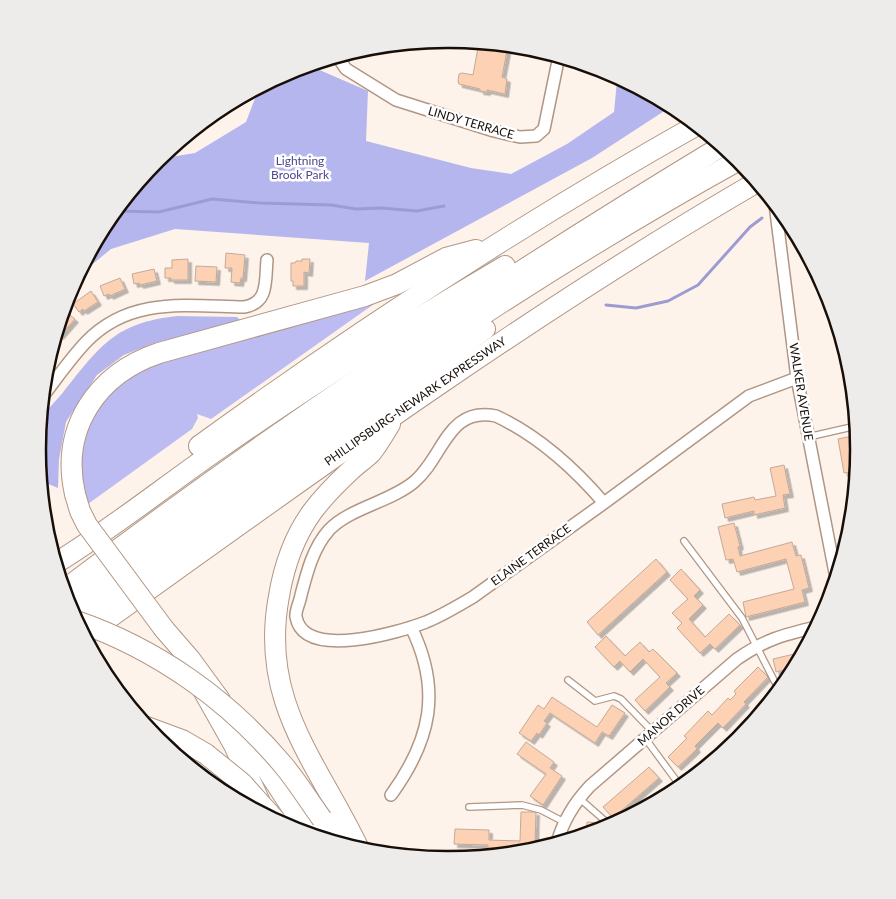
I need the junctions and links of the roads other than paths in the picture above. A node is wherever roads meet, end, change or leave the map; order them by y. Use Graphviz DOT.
graph roads {
  1 [pos="341,62"];
  2 [pos="558,63"];
  3 [pos="690,129"];
  4 [pos="715,149"];
  5 [pos="716,149"];
  6 [pos="731,165"];
  7 [pos="751,186"];
  8 [pos="777,219"];
  9 [pos="495,245"];
  10 [pos="267,260"];
  11 [pos="797,378"];
  12 [pos="52,385"];
  13 [pos="396,414"];
  14 [pos="849,428"];
  15 [pos="808,437"];
  16 [pos="604,503"];
  17 [pos="684,541"];
  18 [pos="59,549"];
  19 [pos="62,559"];
  20 [pos="833,563"];
  21 [pos="70,585"];
  22 [pos="76,602"];
  23 [pos="84,617"];
  24 [pos="87,626"];
  25 [pos="411,627"];
  26 [pos="164,629"];
  27 [pos="807,629"];
  28 [pos="90,631"];
  29 [pos="756,646"];
  30 [pos="568,680"];
  31 [pos="775,683"];
  32 [pos="163,733"];
  33 [pos="649,735"];
  34 [pos="677,780"];
  35 [pos="391,795"];
  36 [pos="579,798"];
  37 [pos="261,805"];
  38 [pos="262,806"];
  39 [pos="469,807"];
  40 [pos="604,820"];
  41 [pos="564,822"];
  42 [pos="302,824"];
  43 [pos="330,834"];
  44 [pos="559,836"];
  45 [pos="354,840"];
  1 -- 2 [label="street, LINDY TERRACE"];
  3 -- 9 [label="highway"];
  4 -- 19 [label="highway"];
  5 -- 21 [label="highway"];
  6 -- 22 [label="highway"];
  6 -- 23 [label="highway"];
  7 -- 13 [label="highway, PHILLIPSBURG-NEWARK EXPRESSWAY"];
  8 -- 11 [label="street, WALKER AVENUE"];
  9 -- 18 [label="highway"];
  9 -- 26 [label="highway, bridge"];
  10 -- 12 [label="street"];
  11 -- 15 [label="street, WALKER AVENUE"];
  11 -- 16 [label="street, ELAINE TERRACE"];
  13 -- 28 [label="highway, PHILLIPSBURG-NEWARK EXPRESSWAY"];
  13 -- 45 [label="highway"];
  14 -- 15 [label="lane"];
  15 -- 20 [label="street, WALKER AVENUE"];
  16 -- 25 [label="street, ELAINE TERRACE"];
  16 -- 25 [label="street, ELAINE TERRACE"];
  17 -- 29 [label="lane"];
  24 -- 43 [label="highway, bridge"];
  25 -- 35 [label="street"];
  26 -- 37 [label="highway"];
  26 -- 42 [label="highway"];
  27 -- 29 [label="street, MANOR DRIVE"];
  29 -- 31 [label="lane"];
  29 -- 33 [label="street, MANOR DRIVE"];
  30 -- 33 [label="lane"];
  32 -- 38 [label="highway, bridge"];
  33 -- 34 [label="lane"];
  33 -- 36 [label="street, MANOR DRIVE"];
  36 -- 40 [label="lane"];
  36 -- 41 [label="street, MANOR DRIVE"];
  39 -- 41 [label="lane"];
  41 -- 44 [label="street, MANOR DRIVE"];
}
